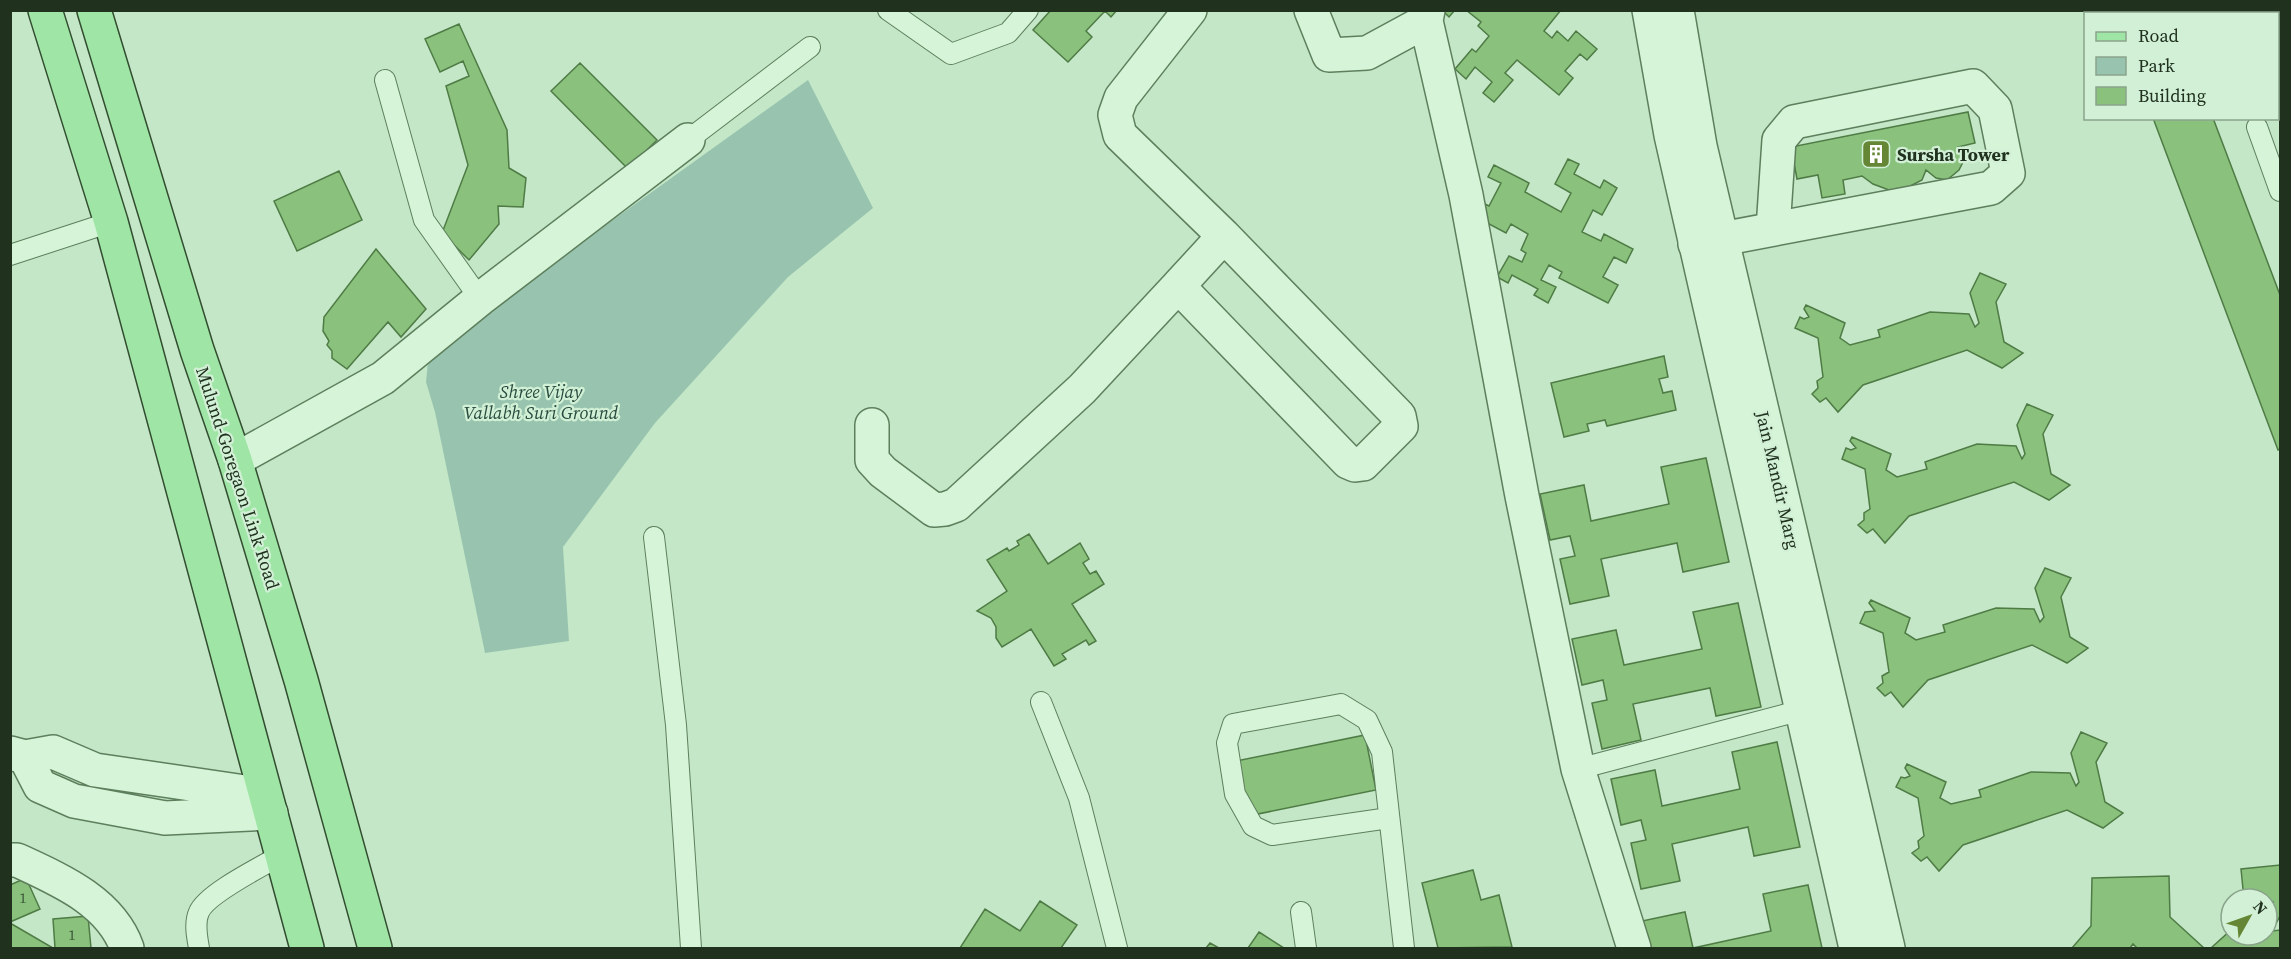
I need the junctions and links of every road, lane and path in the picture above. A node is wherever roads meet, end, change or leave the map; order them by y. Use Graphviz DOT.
graph roads {
  1 [pos="45,10"];
  2 [pos="94,10"];
  3 [pos="888,10"];
  4 [pos="1028,10"];
  5 [pos="1190,10"];
  6 [pos="1311,10"];
  7 [pos="1649,10"];
  8 [pos="1677,10"];
  9 [pos="1427,16"];
  10 [pos="810,47"];
  11 [pos="385,80"];
  12 [pos="1677,92"];
  13 [pos="2257,127"];
  14 [pos="688,140"];
  15 [pos="136,148"];
  16 [pos="92,160"];
  17 [pos="2280,191"];
  18 [pos="111,222"];
  19 [pos="1773,229"];
  20 [pos="1224,236"];
  21 [pos="1708,241"];
  22 [pos="10,255"];
  23 [pos="1178,286"];
  24 [pos="480,299"];
  25 [pos="872,425"];
  26 [pos="235,460"];
  27 [pos="654,537"];
  28 [pos="1785,571"];
  29 [pos="1041,702"];
  30 [pos="1802,710"];
  31 [pos="18,755"];
  32 [pos="1578,769"];
  33 [pos="268,804"];
  34 [pos="1389,818"];
  35 [pos="282,854"];
  36 [pos="10,860"];
  37 [pos="1853,868"];
  38 [pos="1301,912"];
  39 [pos="127,948"];
  40 [pos="198,948"];
  41 [pos="307,948"];
  42 [pos="375,948"];
  43 [pos="691,948"];
  44 [pos="1117,948"];
  45 [pos="1306,948"];
  46 [pos="1404,948"];
  47 [pos="1634,948"];
  48 [pos="1856,948"];
  49 [pos="1888,948"];
  1 -- 16 [label="main road"];
  2 -- 15 [label="main road, Mulund-Goregaon Link Road"];
  3 -- 4 [label="lane"];
  5 -- 20 [label="street"];
  6 -- 9 [label="street"];
  7 -- 12 [label="street, Jain Mandir Marg"];
  8 -- 12 [label="street, Jain Mandir Marg"];
  9 -- 32 [label="street"];
  10 -- 14 [label="lane"];
  11 -- 24 [label="lane"];
  12 -- 21 [label="street, Jain Mandir Marg"];
  13 -- 17 [label="lane"];
  14 -- 24 [label="street"];
  15 -- 16 [label="main road"];
  15 -- 26 [label="main road, Mulund-Goregaon Link Road"];
  16 -- 18 [label="main road"];
  18 -- 22 [label="lane"];
  18 -- 33 [label="main road"];
  19 -- 19 [label="street"];
  19 -- 21 [label="street"];
  20 -- 23 [label="street"];
  20 -- 23 [label="street"];
  21 -- 28 [label="street, Jain Mandir Marg"];
  23 -- 25 [label="street"];
  24 -- 26 [label="street"];
  26 -- 42 [label="main road, Mulund-Goregaon Link Road"];
  27 -- 43 [label="lane"];
  28 -- 30 [label="street, Jain Mandir Marg"];
  28 -- 37 [label="street, Jain Mandir Marg"];
  29 -- 44 [label="lane"];
  30 -- 32 [label="lane"];
  30 -- 37 [label="street, Jain Mandir Marg"];
  31 -- 33 [label="street"];
  32 -- 47 [label="street"];
  33 -- 35 [label="main road"];
  34 -- 34 [label="lane"];
  34 -- 46 [label="lane"];
  35 -- 40 [label="lane"];
  35 -- 41 [label="main road"];
  36 -- 39 [label="street"];
  37 -- 48 [label="street, Jain Mandir Marg"];
  37 -- 49 [label="street, Jain Mandir Marg"];
  38 -- 45 [label="lane"];
}
